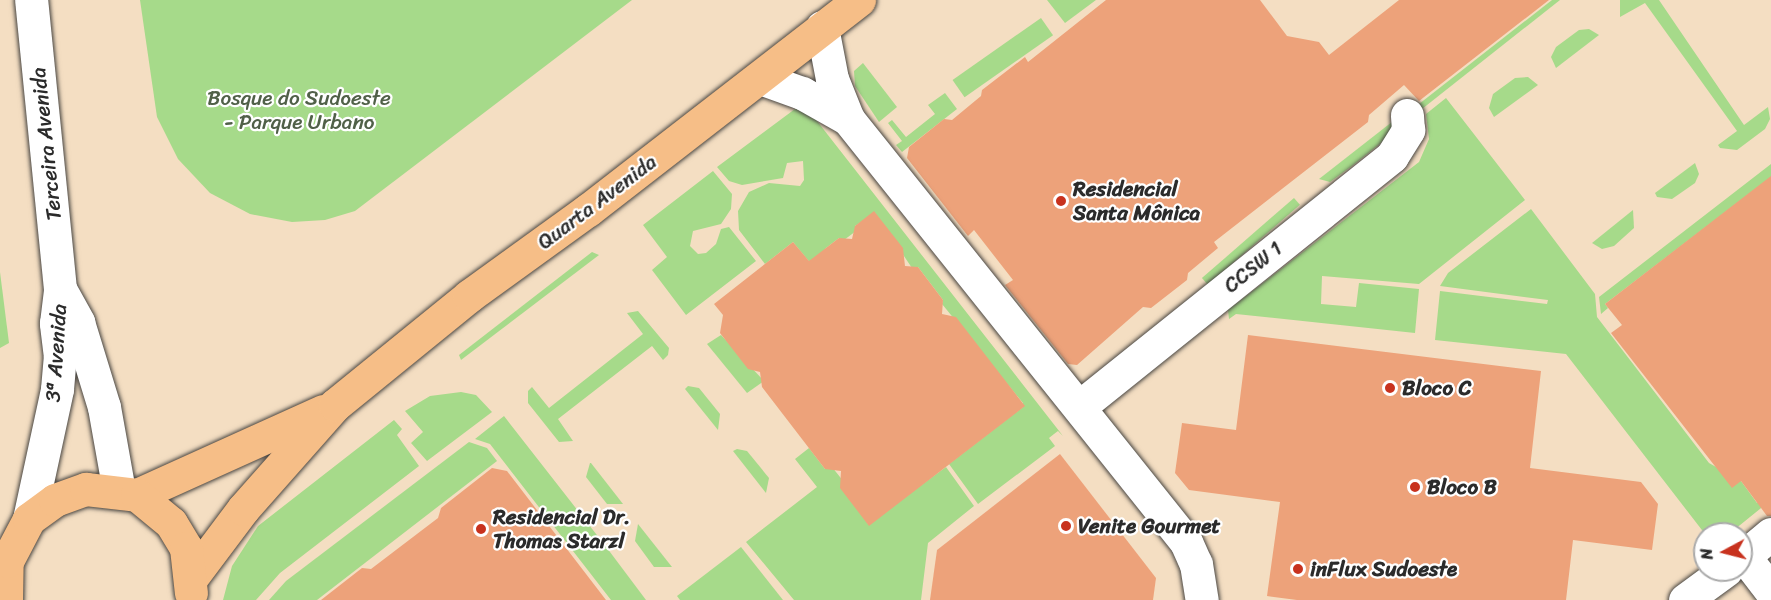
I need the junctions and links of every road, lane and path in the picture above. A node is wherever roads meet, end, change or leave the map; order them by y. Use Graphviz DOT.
graph roads {
  1 [pos="31,0"];
  2 [pos="860,0"];
  3 [pos="822,27"];
  4 [pos="760,78"];
  5 [pos="1407,115"];
  6 [pos="848,119"];
  7 [pos="60,289"];
  8 [pos="335,405"];
  9 [pos="1079,407"];
  10 [pos="128,493"];
  11 [pos="29,519"];
  12 [pos="1771,534"];
  13 [pos="1753,549"];
  14 [pos="1753,576"];
  15 [pos="1710,582"];
  16 [pos="191,589"];
  17 [pos="3,591"];
  18 [pos="1771,591"];
  19 [pos="1202,600"];
  20 [pos="1685,600"];
  1 -- 7 [label="street, Terceira Avenida"];
  2 -- 3 [label="main road, Quarta Avenida"];
  3 -- 4 [label="main road, Quarta Avenida"];
  3 -- 6 [label="street"];
  4 -- 6 [label="street"];
  4 -- 8 [label="main road, Quarta Avenida"];
  5 -- 9 [label="street, CCSW 1"];
  6 -- 9 [label="street"];
  7 -- 10 [label="street, 3ª Avenida"];
  7 -- 11 [label="street, 3ª Avenida"];
  8 -- 10 [label="main road, Quarta Avenida"];
  8 -- 16 [label="main road, Quarta Avenida"];
  9 -- 19 [label="street"];
  10 -- 11 [label="main road"];
  10 -- 16 [label="main road"];
  11 -- 17 [label="main road"];
  12 -- 13 [label="street"];
  14 -- 18 [label="street"];
  15 -- 20 [label="street"];
}
